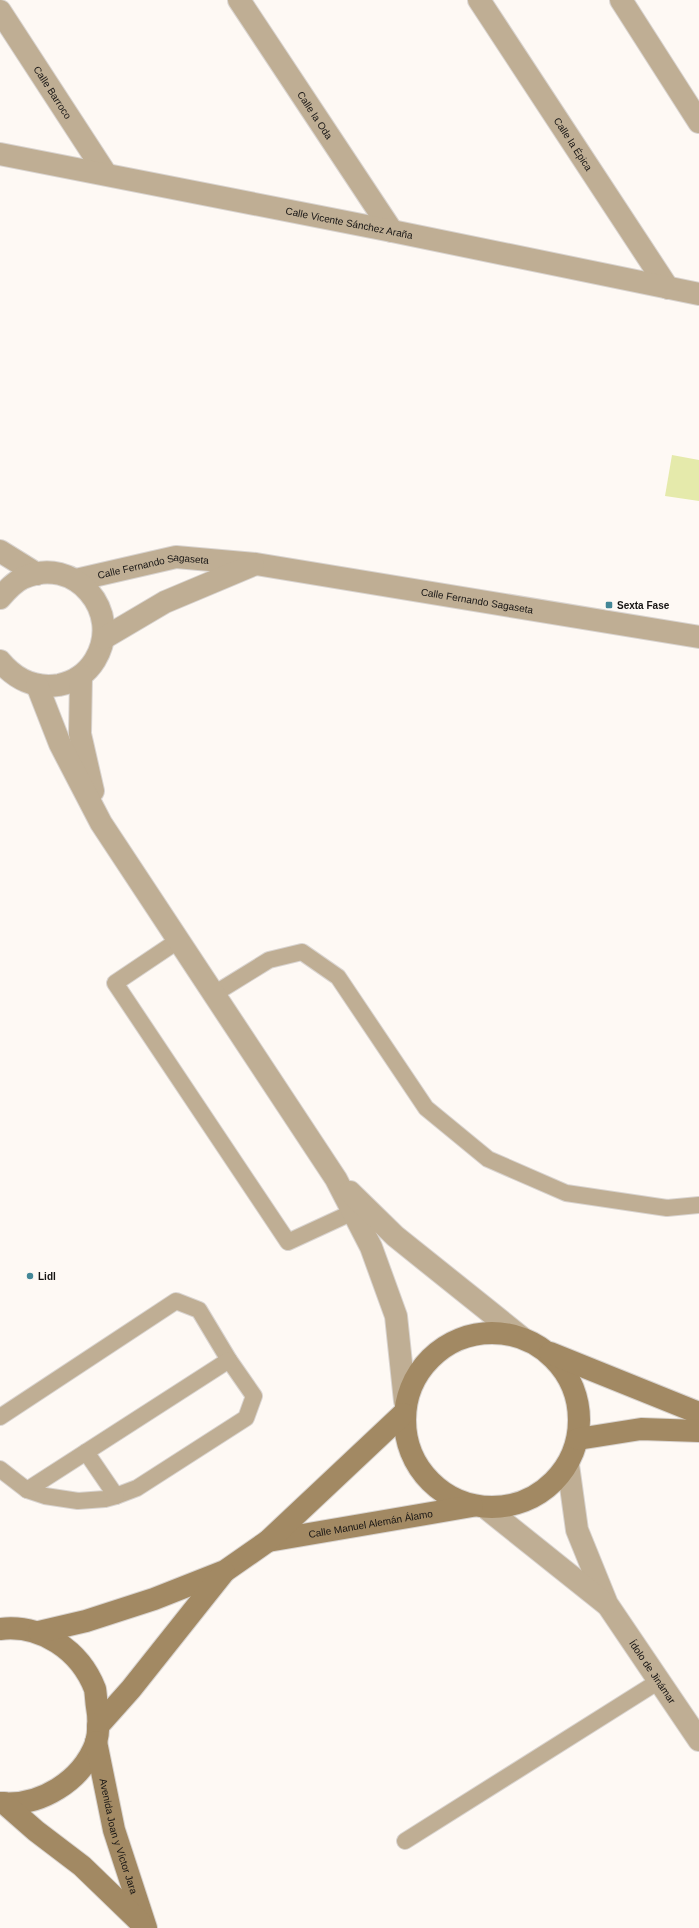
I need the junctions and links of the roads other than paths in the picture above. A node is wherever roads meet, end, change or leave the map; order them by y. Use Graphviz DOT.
graph roads {
  1 [pos="239,0"];
  2 [pos="479,0"];
  3 [pos="621,0"];
  4 [pos="0,11"];
  5 [pos="699,122"];
  6 [pos="0,154"];
  7 [pos="106,174"];
  8 [pos="392,231"];
  9 [pos="668,288"];
  10 [pos="699,294"];
  11 [pos="0,551"];
  12 [pos="256,564"];
  13 [pos="37,574"];
  14 [pos="76,580"];
  15 [pos="0,598"];
  16 [pos="699,637"];
  17 [pos="104,638"];
  18 [pos="0,661"];
  19 [pos="81,676"];
  20 [pos="19,682"];
  21 [pos="101,823"];
  22 [pos="179,940"];
  23 [pos="214,994"];
  24 [pos="336,1179"];
  25 [pos="699,1205"];
  26 [pos="353,1212"];
  27 [pos="521,1337"];
  28 [pos="548,1352"];
  29 [pos="229,1360"];
  30 [pos="404,1407"];
  31 [pos="699,1413"];
  32 [pos="0,1417"];
  33 [pos="699,1431"];
  34 [pos="578,1439"];
  35 [pos="86,1452"];
  36 [pos="568,1465"];
  37 [pos="0,1469"];
  38 [pos="27,1490"];
  39 [pos="116,1496"];
  40 [pos="479,1507"];
  41 [pos="268,1541"];
  42 [pos="225,1571"];
  43 [pos="607,1604"];
  44 [pos="5,1624"];
  45 [pos="39,1632"];
  46 [pos="659,1681"];
  47 [pos="97,1734"];
  48 [pos="699,1740"];
  49 [pos="2,1803"];
  50 [pos="405,1842"];
  51 [pos="146,1928"];
  1 -- 8 [label="street, Calle la Oda"];
  2 -- 9 [label="street, Calle la Épica"];
  3 -- 5 [label="street"];
  4 -- 7 [label="street, Calle Barroco"];
  6 -- 7 [label="street, Calle Vicente Sánchez Araña"];
  7 -- 8 [label="street, Calle Vicente Sánchez Araña"];
  8 -- 9 [label="street, Calle Vicente Sánchez Araña"];
  9 -- 10 [label="street, Calle Vicente Sánchez Araña"];
  11 -- 13 [label="street"];
  12 -- 14 [label="street, Calle Fernando Sagaseta"];
  12 -- 16 [label="street, Calle Fernando Sagaseta"];
  12 -- 17 [label="street"];
  13 -- 14 [label="street"];
  13 -- 15 [label="street"];
  14 -- 17 [label="street"];
  17 -- 19 [label="street"];
  18 -- 20 [label="street"];
  19 -- 20 [label="street"];
  19 -- 21 [label="street"];
  20 -- 21 [label="street"];
  21 -- 22 [label="street"];
  22 -- 23 [label="street"];
  22 -- 26 [label="lane"];
  23 -- 24 [label="street"];
  23 -- 25 [label="lane"];
  24 -- 26 [label="street"];
  24 -- 27 [label="street"];
  26 -- 30 [label="street"];
  27 -- 28 [label="street"];
  27 -- 30 [label="street"];
  28 -- 31 [label="street"];
  28 -- 34 [label="street"];
  29 -- 32 [label="lane"];
  29 -- 35 [label="lane"];
  29 -- 39 [label="lane"];
  30 -- 40 [label="street"];
  30 -- 41 [label="street, Calle Manuel Alemán Álamo"];
  33 -- 34 [label="street"];
  34 -- 36 [label="street"];
  35 -- 38 [label="lane"];
  35 -- 39 [label="lane"];
  36 -- 40 [label="street, Calle Manuel Alemán Álamo"];
  36 -- 43 [label="street, Ídolo de Jinámar"];
  37 -- 38 [label="lane"];
  38 -- 39 [label="lane"];
  40 -- 41 [label="street, Calle Manuel Alemán Álamo"];
  40 -- 43 [label="street, Ídolo de Jinámar"];
  41 -- 42 [label="street, Calle Manuel Alemán Álamo"];
  42 -- 45 [label="street, Calle Manuel Alemán Álamo"];
  42 -- 47 [label="street, Calle Manuel Alemán Álamo"];
  43 -- 46 [label="street, Ídolo de Jinámar"];
  44 -- 45 [label="street"];
  45 -- 47 [label="street, Avenida Joan y Víctor Jara"];
  46 -- 48 [label="street, Ídolo de Jinámar"];
  46 -- 50 [label="lane"];
  47 -- 49 [label="street, Calle Manuel Alemán Álamo"];
  47 -- 51 [label="street, Avenida Joan y Víctor Jara"];
  49 -- 51 [label="street, Avenida Joan y Víctor Jara"];
}
